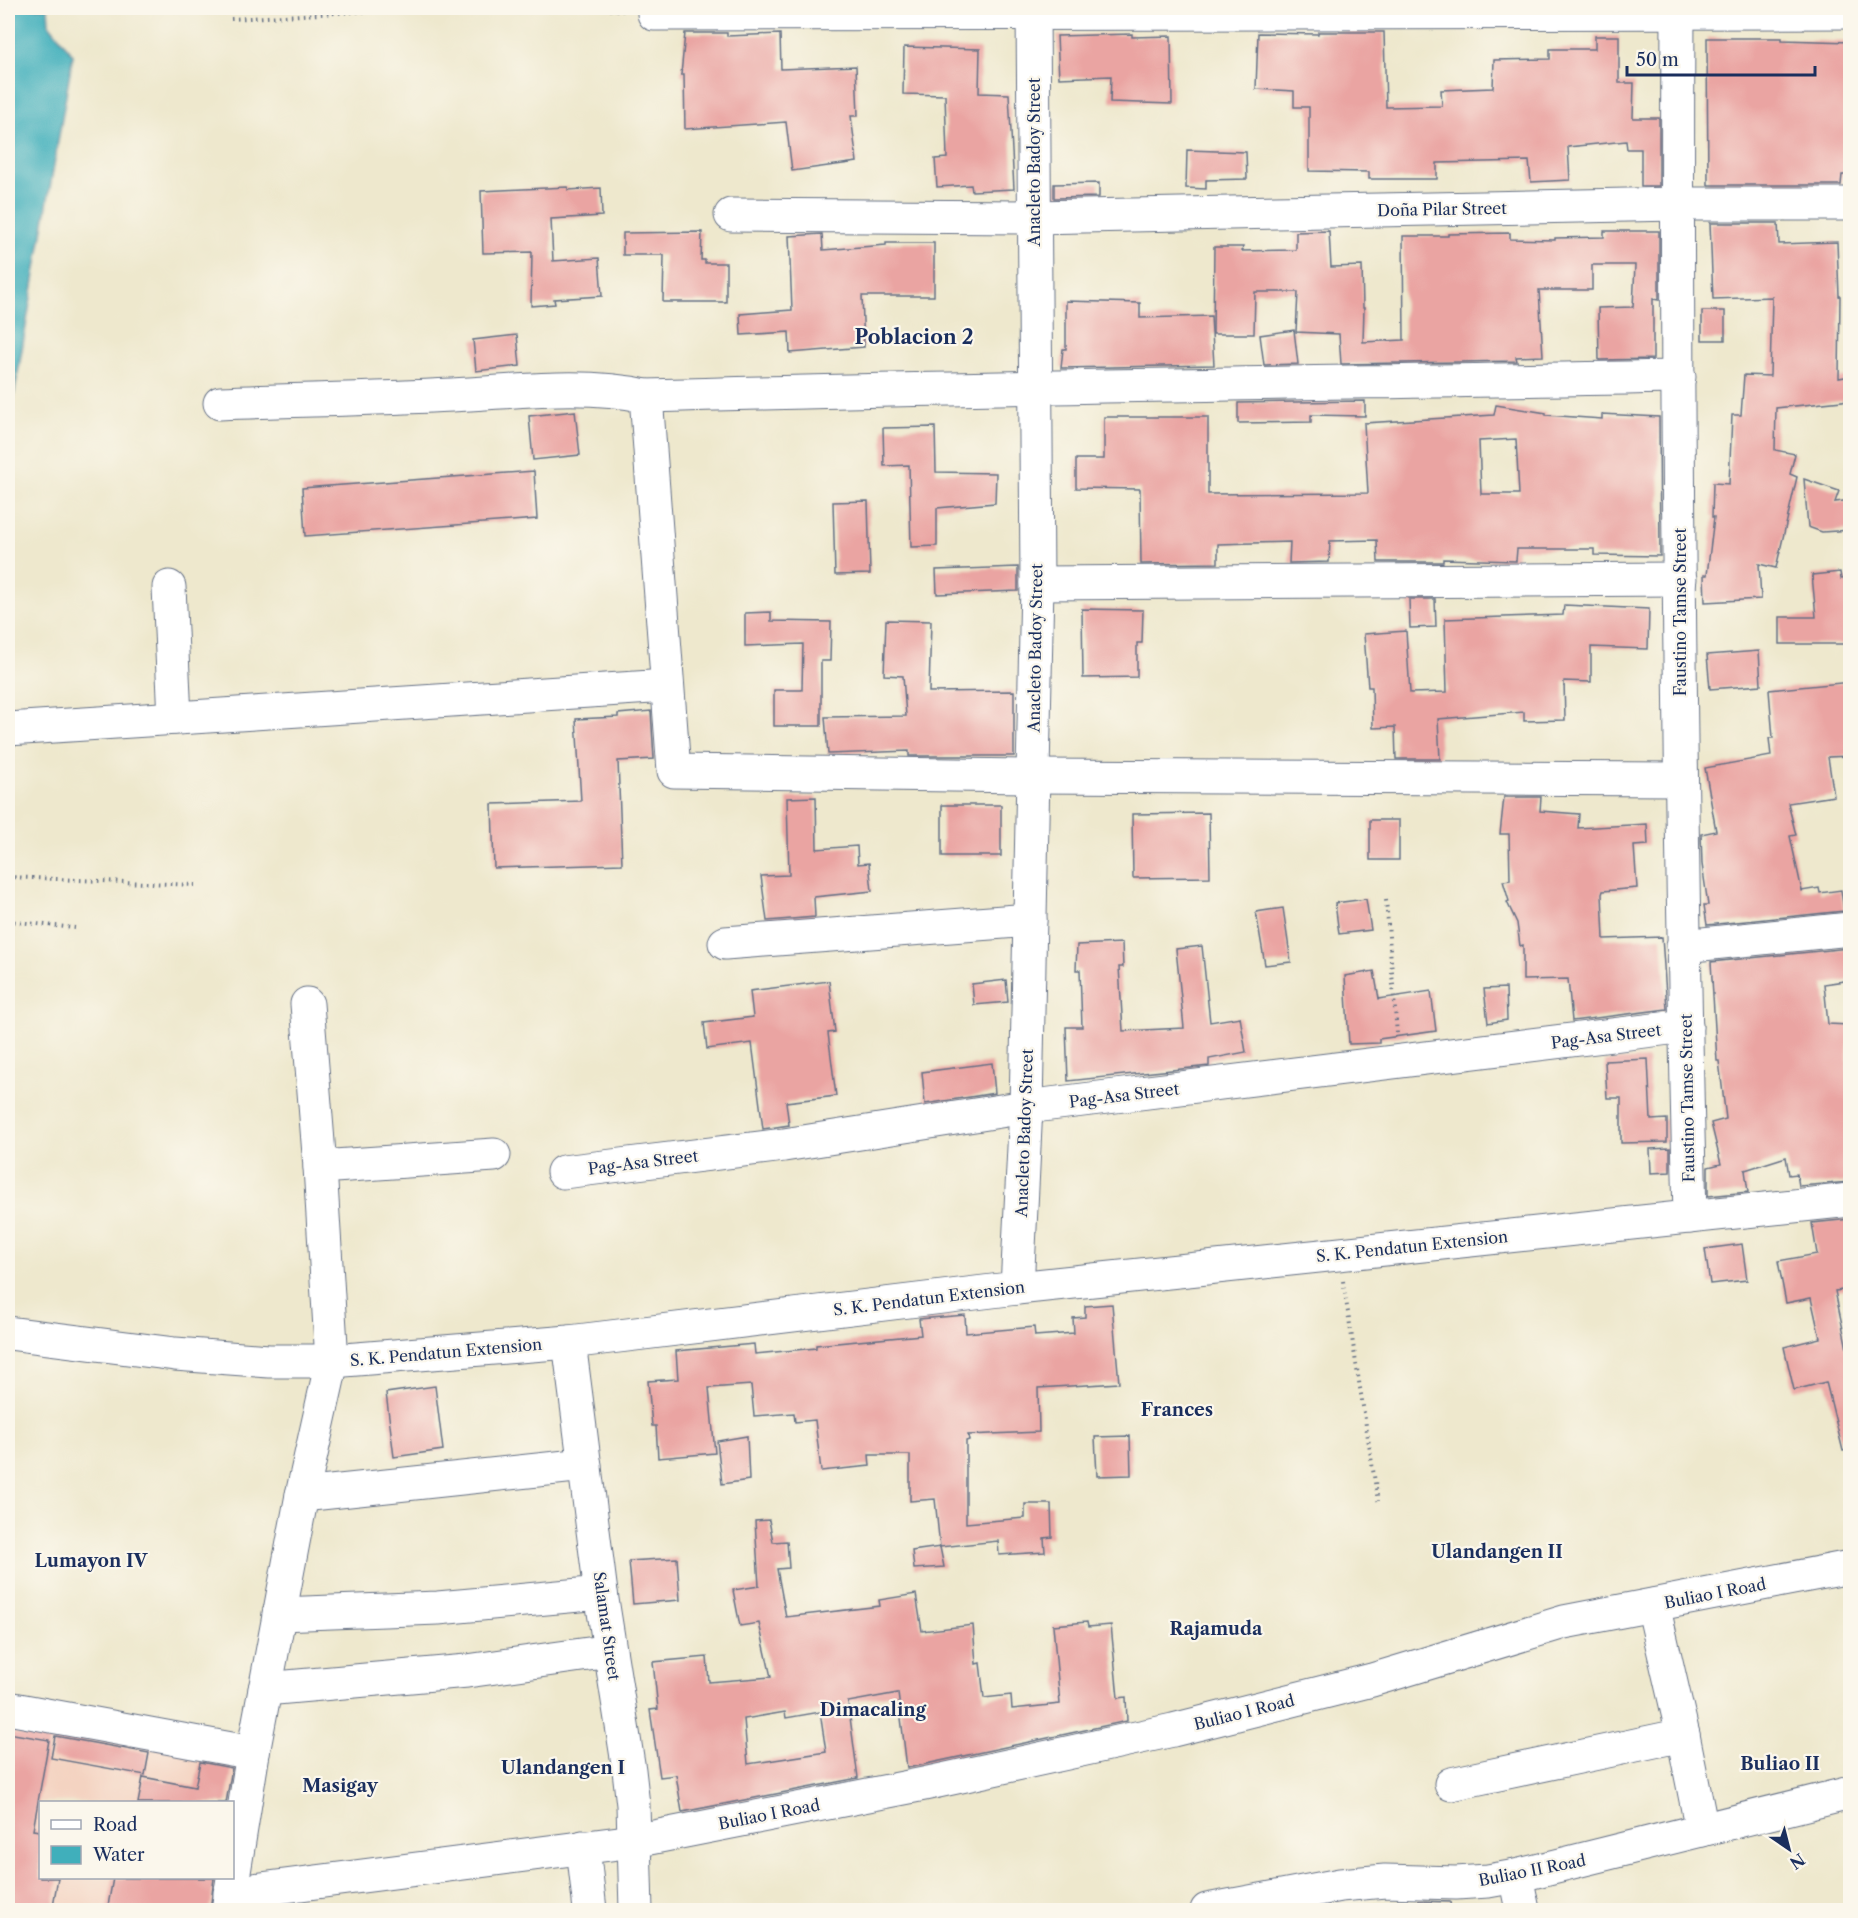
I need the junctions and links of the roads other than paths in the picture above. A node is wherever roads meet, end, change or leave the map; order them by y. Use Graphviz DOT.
graph roads {
  1 [pos="1678,10"];
  2 [pos="1033,11"];
  3 [pos="1851,12"];
  4 [pos="654,14"];
  5 [pos="1677,204"];
  6 [pos="1851,204"];
  7 [pos="731,215"];
  8 [pos="1034,217"];
  9 [pos="1679,377"];
  10 [pos="1036,388"];
  11 [pos="646,396"];
  12 [pos="220,403"];
  13 [pos="1680,579"];
  14 [pos="1037,583"];
  15 [pos="169,586"];
  16 [pos="667,686"];
  17 [pos="175,718"];
  18 [pos="8,729"];
  19 [pos="1033,777"];
  20 [pos="1681,779"];
  21 [pos="1030,920"];
  22 [pos="1851,928"];
  23 [pos="725,943"];
  24 [pos="1683,946"];
  25 [pos="307,1004"];
  26 [pos="1686,1026"];
  27 [pos="1026,1107"];
  28 [pos="494,1155"];
  29 [pos="320,1167"];
  30 [pos="563,1172"];
  31 [pos="1851,1200"];
  32 [pos="1690,1217"];
  33 [pos="1017,1288"];
  34 [pos="8,1333"];
  35 [pos="568,1342"];
  36 [pos="332,1361"];
  37 [pos="585,1465"];
  38 [pos="302,1495"];
  39 [pos="1851,1567"];
  40 [pos="601,1593"];
  41 [pos="1653,1605"];
  42 [pos="279,1614"];
  43 [pos="610,1651"];
  44 [pos="266,1689"];
  45 [pos="8,1708"];
  46 [pos="1683,1735"];
  47 [pos="253,1753"];
  48 [pos="1451,1784"];
  49 [pos="1851,1793"];
  50 [pos="1702,1830"];
  51 [pos="634,1841"];
  52 [pos="583,1847"];
  53 [pos="234,1871"];
  54 [pos="1516,1876"];
  55 [pos="233,1879"];
  56 [pos="229,1902"];
  57 [pos="590,1911"];
  58 [pos="636,1911"];
  59 [pos="1207,1911"];
  60 [pos="1523,1911"];
  1 -- 2 [label="street"];
  1 -- 3 [label="street"];
  1 -- 5 [label="street, Faustino Tamse Street"];
  2 -- 4 [label="street"];
  2 -- 8 [label="street, Anacleto Badoy Street"];
  5 -- 6 [label="street, Doña Pilar Street"];
  5 -- 8 [label="street, Doña Pilar Street"];
  5 -- 9 [label="street, Faustino Tamse Street"];
  7 -- 8 [label="street, Doña Pilar Street"];
  8 -- 10 [label="street, Anacleto Badoy Street"];
  9 -- 10 [label="street"];
  9 -- 13 [label="street, Faustino Tamse Street"];
  10 -- 11 [label="street"];
  10 -- 14 [label="street, Anacleto Badoy Street"];
  11 -- 12 [label="street"];
  11 -- 16 [label="street"];
  13 -- 14 [label="street"];
  13 -- 20 [label="street, Faustino Tamse Street"];
  14 -- 19 [label="street, Anacleto Badoy Street"];
  15 -- 17 [label="street"];
  16 -- 17 [label="street"];
  16 -- 19 [label="street"];
  17 -- 18 [label="street"];
  19 -- 20 [label="street"];
  19 -- 21 [label="street, Anacleto Badoy Street"];
  20 -- 24 [label="street, Faustino Tamse Street"];
  21 -- 23 [label="street"];
  21 -- 27 [label="street, Anacleto Badoy Street"];
  22 -- 24 [label="street"];
  24 -- 26 [label="street, Faustino Tamse Street"];
  25 -- 29 [label="street"];
  26 -- 27 [label="street, Pag-Asa Street"];
  26 -- 32 [label="street, Faustino Tamse Street"];
  27 -- 30 [label="street, Pag-Asa Street"];
  27 -- 33 [label="street, Anacleto Badoy Street"];
  28 -- 29 [label="street"];
  29 -- 36 [label="street"];
  31 -- 32 [label="street, S. K. Pendatun Extension"];
  32 -- 33 [label="street, S. K. Pendatun Extension"];
  33 -- 35 [label="street, S. K. Pendatun Extension"];
  34 -- 36 [label="street, S. K. Pendatun Extension"];
  35 -- 36 [label="street, S. K. Pendatun Extension"];
  35 -- 37 [label="street, Salamat Street"];
  36 -- 38 [label="street"];
  37 -- 38 [label="street"];
  37 -- 40 [label="street, Salamat Street"];
  38 -- 42 [label="street"];
  39 -- 41 [label="street, Buliao I Road"];
  40 -- 42 [label="street"];
  40 -- 43 [label="street, Salamat Street"];
  41 -- 46 [label="street"];
  41 -- 51 [label="street, Buliao I Road"];
  42 -- 44 [label="street"];
  43 -- 44 [label="street"];
  43 -- 51 [label="street, Salamat Street"];
  44 -- 47 [label="street"];
  45 -- 47 [label="street"];
  46 -- 48 [label="street"];
  46 -- 50 [label="street"];
  47 -- 53 [label="street"];
  49 -- 50 [label="street, Buliao II Road"];
  50 -- 54 [label="street, Buliao II Road"];
  51 -- 52 [label="street, Buliao I Road"];
  51 -- 58 [label="street, Salamat Street"];
  52 -- 56 [label="street, Buliao I Road"];
  52 -- 57 [label="street"];
  54 -- 59 [label="street, Buliao II Road"];
  54 -- 60 [label="street"];
  55 -- 56 [label="street"];
}
